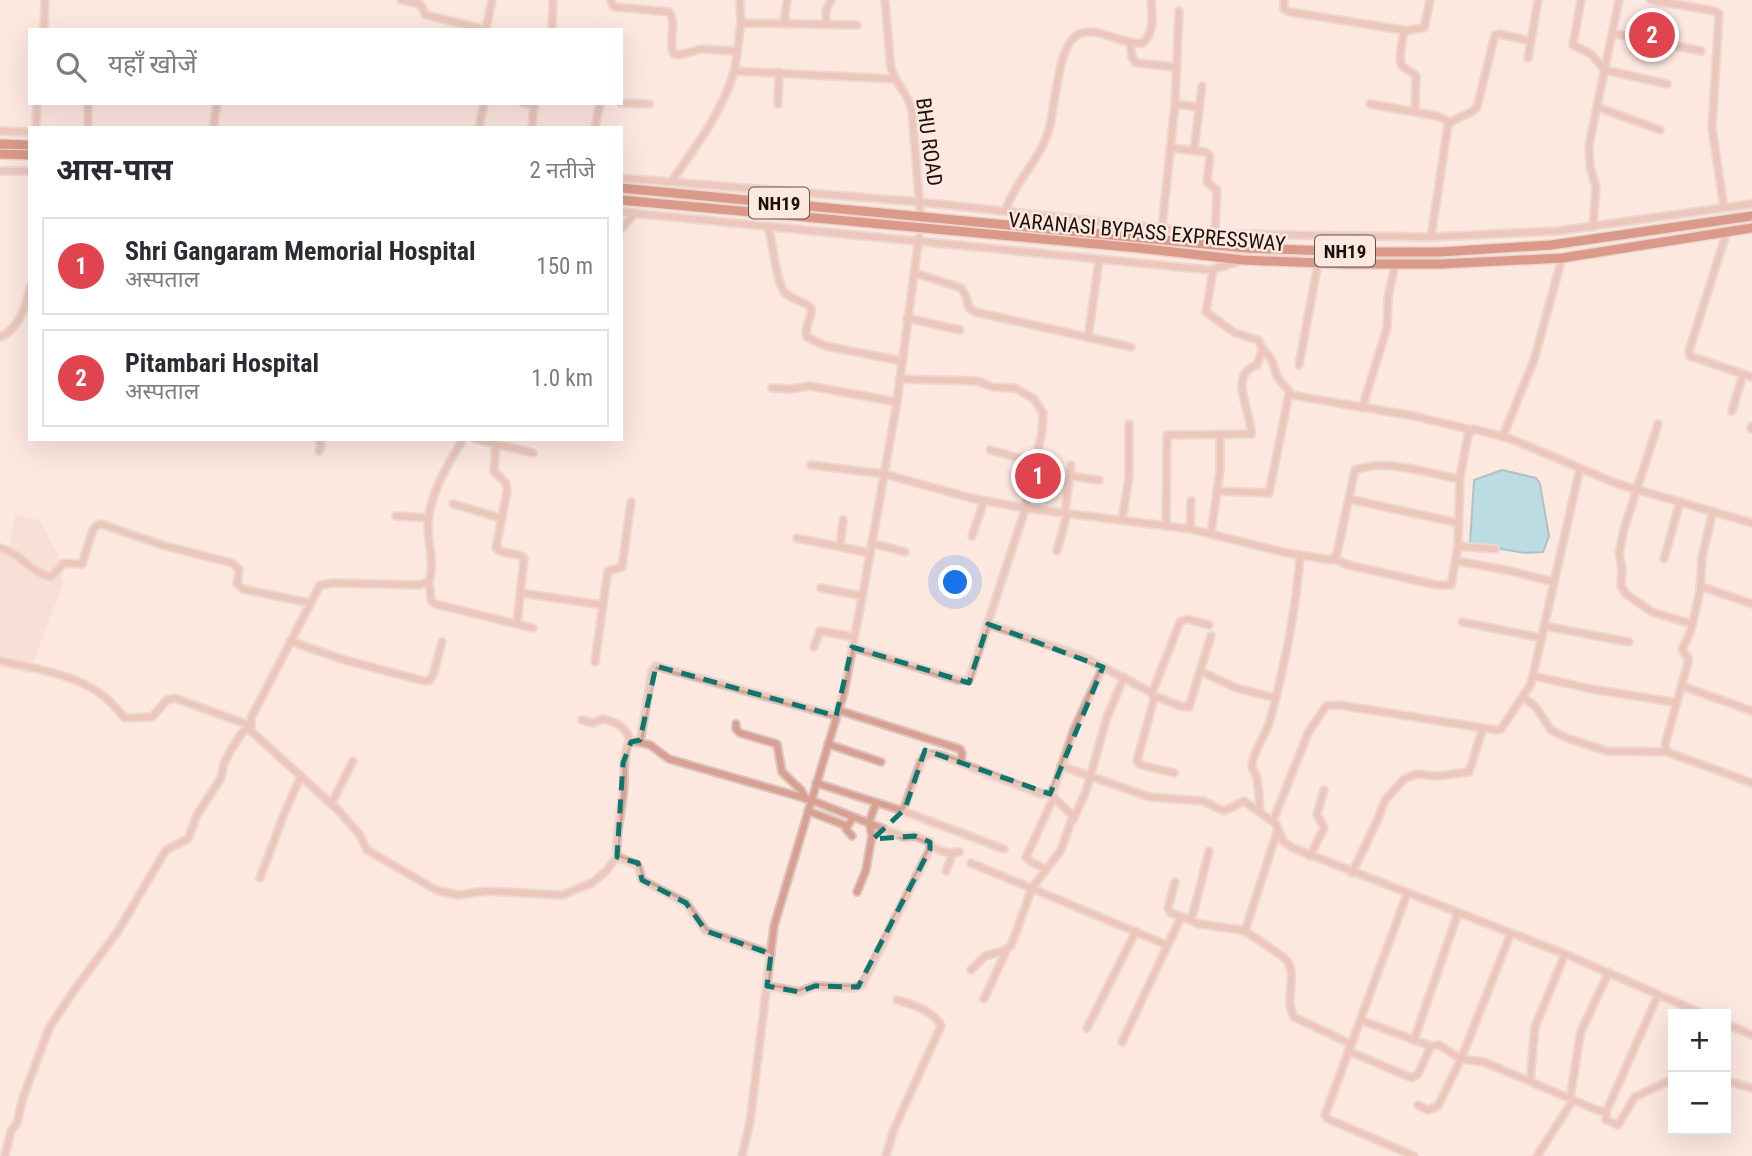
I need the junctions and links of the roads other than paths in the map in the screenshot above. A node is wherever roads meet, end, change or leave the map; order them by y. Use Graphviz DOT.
graph roads {
  1 [pos="45,0"];
  2 [pos="401,0"];
  3 [pos="492,0"];
  4 [pos="553,0"];
  5 [pos="611,0"];
  6 [pos="665,0"];
  7 [pos="740,0"];
  8 [pos="787,0"];
  9 [pos="831,0"];
  10 [pos="886,0"];
  11 [pos="1151,0"];
  12 [pos="1284,0"];
  13 [pos="1430,0"];
  14 [pos="1538,0"];
  15 [pos="1581,0"];
  16 [pos="1619,0"];
  17 [pos="1651,0"];
  18 [pos="664,10"];
  19 [pos="1179,11"];
  20 [pos="741,23"];
  21 [pos="784,23"];
  22 [pos="825,24"];
  23 [pos="857,24"];
  24 [pos="44,28"];
  25 [pos="479,28"];
  26 [pos="487,28"];
  27 [pos="552,28"];
  28 [pos="1404,31"];
  29 [pos="1612,33"];
  30 [pos="1531,41"];
  31 [pos="1130,42"];
  32 [pos="737,51"];
  33 [pos="1701,51"];
  34 [pos="1528,58"];
  35 [pos="1176,66"];
  36 [pos="1605,70"];
  37 [pos="734,71"];
  38 [pos="779,72"];
  39 [pos="894,79"];
  40 [pos="1667,84"];
  41 [pos="1202,86"];
  42 [pos="623,103"];
  43 [pos="649,104"];
  44 [pos="778,104"];
  45 [pos="1175,104"];
  46 [pos="1370,104"];
  47 [pos="37,105"];
  48 [pos="88,105"];
  49 [pos="217,105"];
  50 [pos="484,105"];
  51 [pos="534,105"];
  52 [pos="600,105"];
  53 [pos="1199,107"];
  54 [pos="1597,107"];
  55 [pos="1415,112"];
  56 [pos="1450,122"];
  57 [pos="36,126"];
  58 [pos="88,126"];
  59 [pos="213,126"];
  60 [pos="478,126"];
  61 [pos="532,126"];
  62 [pos="595,126"];
  63 [pos="1660,130"];
  64 [pos="0,131"];
  65 [pos="28,132"];
  66 [pos="0,144"];
  67 [pos="28,145"];
  68 [pos="1170,148"];
  69 [pos="1194,150"];
  70 [pos="0,154"];
  71 [pos="28,155"];
  72 [pos="0,171"];
  73 [pos="28,171"];
  74 [pos="623,178"];
  75 [pos="671,182"];
  76 [pos="623,188"];
  77 [pos="623,200"];
  78 [pos="920,202"];
  79 [pos="1752,204"];
  80 [pos="1724,208"];
  81 [pos="920,210"];
  82 [pos="1005,211"];
  83 [pos="623,212"];
  84 [pos="635,213"];
  85 [pos="1752,216"];
  86 [pos="623,227"];
  87 [pos="768,227"];
  88 [pos="1593,227"];
  89 [pos="1162,228"];
  90 [pos="1752,229"];
  91 [pos="1215,233"];
  92 [pos="1726,234"];
  93 [pos="1431,237"];
  94 [pos="919,239"];
  95 [pos="1562,258"];
  96 [pos="1099,260"];
  97 [pos="1243,260"];
  98 [pos="1318,263"];
  99 [pos="1395,265"];
  100 [pos="1213,270"];
  101 [pos="915,273"];
  102 [pos="28,295"];
  103 [pos="907,318"];
  104 [pos="960,330"];
  105 [pos="0,337"];
  106 [pos="1088,338"];
  107 [pos="1131,347"];
  108 [pos="1262,351"];
  109 [pos="902,361"];
  110 [pos="1299,365"];
  111 [pos="1744,374"];
  112 [pos="1752,377"];
  113 [pos="900,379"];
  114 [pos="772,388"];
  115 [pos="1289,394"];
  116 [pos="897,402"];
  117 [pos="1362,408"];
  118 [pos="1732,411"];
  119 [pos="1129,424"];
  120 [pos="1658,424"];
  121 [pos="1472,430"];
  122 [pos="1220,435"];
  123 [pos="1503,436"];
  124 [pos="319,441"];
  125 [pos="462,441"];
  126 [pos="482,441"];
  127 [pos="496,445"];
  128 [pos="989,450"];
  129 [pos="318,451"];
  130 [pos="533,453"];
  131 [pos="1034,462"];
  132 [pos="1071,465"];
  133 [pos="811,466"];
  134 [pos="1580,467"];
  135 [pos="884,474"];
  136 [pos="1070,476"];
  137 [pos="1460,477"];
  138 [pos="1099,480"];
  139 [pos="1635,490"];
  140 [pos="1217,491"];
  141 [pos="1349,499"];
  142 [pos="984,501"];
  143 [pos="1191,501"];
  144 [pos="631,502"];
  145 [pos="1680,502"];
  146 [pos="453,503"];
  147 [pos="1024,508"];
  148 [pos="1713,511"];
  149 [pos="1066,513"];
  150 [pos="396,516"];
  151 [pos="429,518"];
  152 [pos="501,518"];
  153 [pos="843,520"];
  154 [pos="1122,520"];
  155 [pos="1458,523"];
  156 [pos="1752,523"];
  157 [pos="1166,525"];
  158 [pos="1190,528"];
  159 [pos="1211,534"];
  160 [pos="972,536"];
  161 [pos="797,538"];
  162 [pos="872,543"];
  163 [pos="1458,546"];
  164 [pos="840,547"];
  165 [pos="0,548"];
  166 [pos="1495,549"];
  167 [pos="1057,551"];
  168 [pos="905,552"];
  169 [pos="870,553"];
  170 [pos="1300,555"];
  171 [pos="1335,559"];
  172 [pos="1664,559"];
  173 [pos="1456,561"];
  174 [pos="429,581"];
  175 [pos="1554,582"];
  176 [pos="1700,586"];
  177 [pos="821,587"];
  178 [pos="521,593"];
  179 [pos="863,596"];
  180 [pos="310,603"];
  181 [pos="603,604"];
  182 [pos="1752,604"];
  183 [pos="1462,622"];
  184 [pos="517,624"];
  185 [pos="988,624"];
  186 [pos="1692,624"];
  187 [pos="1209,625"];
  188 [pos="1544,626"];
  189 [pos="533,628"];
  190 [pos="1211,636"];
  191 [pos="854,637"];
  192 [pos="1542,638"];
  193 [pos="290,641"];
  194 [pos="442,642"];
  195 [pos="1629,642"];
  196 [pos="814,647"];
  197 [pos="852,648"];
  198 [pos="0,661"];
  199 [pos="595,662"];
  200 [pos="1103,667"];
  201 [pos="1200,671"];
  202 [pos="1534,676"];
  203 [pos="1124,677"];
  204 [pos="1682,686"];
  205 [pos="1153,694"];
  206 [pos="1276,698"];
  207 [pos="1524,698"];
  208 [pos="1676,705"];
  209 [pos="1752,711"];
  210 [pos="837,713"];
  211 [pos="582,720"];
  212 [pos="736,724"];
  213 [pos="249,726"];
  214 [pos="1483,728"];
  215 [pos="631,741"];
  216 [pos="640,742"];
  217 [pos="828,744"];
  218 [pos="1667,752"];
  219 [pos="354,761"];
  220 [pos="881,762"];
  221 [pos="961,763"];
  222 [pos="1061,766"];
  223 [pos="1174,773"];
  224 [pos="301,776"];
  225 [pos="1090,777"];
  226 [pos="816,783"];
  227 [pos="1752,783"];
  228 [pos="1324,790"];
  229 [pos="1052,796"];
  230 [pos="808,800"];
  231 [pos="876,803"];
  232 [pos="331,804"];
  233 [pos="808,811"];
  234 [pos="902,811"];
  235 [pos="1260,811"];
  236 [pos="853,817"];
  237 [pos="1073,820"];
  238 [pos="1273,821"];
  239 [pos="869,822"];
  240 [pos="847,826"];
  241 [pos="1278,829"];
  242 [pos="852,836"];
  243 [pos="931,847"];
  244 [pos="1004,849"];
  245 [pos="1209,851"];
  246 [pos="1310,856"];
  247 [pos="617,858"];
  248 [pos="971,863"];
  249 [pos="1046,869"];
  250 [pos="946,871"];
  251 [pos="1352,873"];
  252 [pos="260,878"];
  253 [pos="1175,882"];
  254 [pos="1032,888"];
  255 [pos="857,892"];
  256 [pos="1407,894"];
  257 [pos="1458,913"];
  258 [pos="1185,918"];
  259 [pos="1242,930"];
  260 [pos="1136,931"];
  261 [pos="1511,933"];
  262 [pos="1167,945"];
  263 [pos="1007,949"];
  264 [pos="771,954"];
  265 [pos="1565,954"];
  266 [pos="971,970"];
  267 [pos="1609,972"];
  268 [pos="767,986"];
  269 [pos="1658,995"];
  270 [pos="984,999"];
  271 [pos="897,1000"];
  272 [pos="1691,1009"];
  273 [pos="1361,1020"];
  274 [pos="1731,1026"];
  275 [pos="1087,1028"];
  276 [pos="1752,1035"];
  277 [pos="1414,1040"];
  278 [pos="1122,1042"];
  279 [pos="1431,1046"];
  280 [pos="1350,1048"];
  281 [pos="1461,1059"];
  282 [pos="1530,1081"];
  283 [pos="1668,1081"];
  284 [pos="1731,1082"];
  285 [pos="1752,1088"];
  286 [pos="1571,1099"];
  287 [pos="1418,1105"];
  288 [pos="1606,1112"];
  289 [pos="5,1156"];
  290 [pos="742,1156"];
  291 [pos="886,1156"];
  292 [pos="1414,1156"];
  293 [pos="1537,1156"];
  1 -- 24 [label="street"];
  2 -- 25 [label="street"];
  3 -- 26 [label="street"];
  4 -- 27 [label="street"];
  5 -- 18 [label="street"];
  6 -- 18 [label="street"];
  7 -- 20 [label="street"];
  8 -- 21 [label="street"];
  9 -- 22 [label="street"];
  10 -- 39 [label="street, BHU ROAD"];
  11 -- 31 [label="street"];
  12 -- 28 [label="street"];
  13 -- 28 [label="street"];
  14 -- 30 [label="street"];
  15 -- 36 [label="street"];
  16 -- 29 [label="street"];
  17 -- 80 [label="street"];
  18 -- 32 [label="street"];
  19 -- 35 [label="street"];
  20 -- 21 [label="street"];
  20 -- 32 [label="street"];
  21 -- 22 [label="street"];
  22 -- 23 [label="street"];
  28 -- 55 [label="street"];
  29 -- 33 [label="street"];
  29 -- 36 [label="street"];
  30 -- 34 [label="street"];
  30 -- 56 [label="street"];
  31 -- 35 [label="street"];
  31 -- 82 [label="street"];
  32 -- 37 [label="street"];
  35 -- 45 [label="street"];
  36 -- 40 [label="street"];
  36 -- 54 [label="street"];
  37 -- 38 [label="street"];
  37 -- 75 [label="street"];
  38 -- 39 [label="street"];
  38 -- 44 [label="street"];
  39 -- 78 [label="street, BHU ROAD"];
  41 -- 53 [label="street"];
  42 -- 43 [label="street"];
  45 -- 53 [label="street"];
  45 -- 68 [label="street"];
  46 -- 55 [label="street"];
  47 -- 57 [label="street"];
  48 -- 58 [label="street"];
  49 -- 59 [label="street"];
  50 -- 60 [label="street"];
  51 -- 61 [label="street"];
  52 -- 62 [label="street"];
  53 -- 69 [label="street"];
  54 -- 63 [label="street"];
  54 -- 88 [label="street"];
  55 -- 56 [label="street"];
  56 -- 93 [label="street"];
  64 -- 65 [label="street"];
  66 -- 67 [label="highway"];
  68 -- 69 [label="street"];
  68 -- 89 [label="street"];
  69 -- 91 [label="street"];
  70 -- 71 [label="highway"];
  72 -- 73 [label="street"];
  74 -- 75 [label="street"];
  75 -- 78 [label="street"];
  76 -- 85 [label="highway, VARANASI BYPASS EXPRESSWAY / NH19"];
  77 -- 97 [label="highway, VARANASI BYPASS EXPRESSWAY / NH19"];
  78 -- 81 [label="street, BHU ROAD"];
  78 -- 82 [label="street"];
  79 -- 80 [label="street"];
  80 -- 88 [label="street"];
  82 -- 89 [label="street"];
  83 -- 84 [label="street"];
  84 -- 86 [label="street"];
  84 -- 87 [label="street"];
  87 -- 94 [label="street"];
  87 -- 109 [label="street"];
  88 -- 93 [label="street"];
  89 -- 91 [label="street"];
  90 -- 92 [label="highway, VARANASI BYPASS EXPRESSWAY / NH19"];
  91 -- 93 [label="street"];
  92 -- 95 [label="highway, VARANASI BYPASS EXPRESSWAY / NH19"];
  92 -- 111 [label="street"];
  94 -- 96 [label="street"];
  94 -- 101 [label="street"];
  95 -- 99 [label="highway, VARANASI BYPASS EXPRESSWAY / NH19"];
  95 -- 123 [label="street"];
  96 -- 100 [label="street"];
  96 -- 106 [label="street"];
  97 -- 98 [label="highway, VARANASI BYPASS EXPRESSWAY / NH19"];
  97 -- 100 [label="street"];
  98 -- 99 [label="highway, VARANASI BYPASS EXPRESSWAY / NH19"];
  98 -- 110 [label="street"];
  99 -- 117 [label="street"];
  100 -- 108 [label="street"];
  101 -- 103 [label="street"];
  101 -- 106 [label="street"];
  102 -- 105 [label="street"];
  103 -- 104 [label="street"];
  103 -- 109 [label="street"];
  106 -- 107 [label="street"];
  108 -- 115 [label="street"];
  108 -- 122 [label="street"];
  109 -- 113 [label="street"];
  111 -- 112 [label="street"];
  111 -- 118 [label="street"];
  113 -- 116 [label="street"];
  113 -- 131 [label="street"];
  114 -- 116 [label="street"];
  115 -- 117 [label="street"];
  115 -- 140 [label="street"];
  116 -- 135 [label="street"];
  117 -- 121 [label="street"];
  119 -- 154 [label="street"];
  120 -- 139 [label="street"];
  121 -- 123 [label="street"];
  121 -- 137 [label="street"];
  122 -- 140 [label="street"];
  122 -- 157 [label="street"];
  123 -- 134 [label="street"];
  124 -- 129 [label="street"];
  125 -- 151 [label="street"];
  126 -- 127 [label="street"];
  127 -- 130 [label="street"];
  127 -- 152 [label="street"];
  128 -- 131 [label="street"];
  131 -- 147 [label="street"];
  132 -- 136 [label="street"];
  133 -- 135 [label="street"];
  134 -- 139 [label="street"];
  134 -- 175 [label="street"];
  135 -- 142 [label="street"];
  135 -- 162 [label="street"];
  136 -- 138 [label="street"];
  136 -- 149 [label="street"];
  137 -- 141 [label="street"];
  137 -- 155 [label="street"];
  139 -- 145 [label="street"];
  139 -- 186 [label="street"];
  140 -- 159 [label="street"];
  141 -- 155 [label="street"];
  141 -- 171 [label="street"];
  142 -- 147 [label="street"];
  142 -- 160 [label="street"];
  143 -- 158 [label="street"];
  144 -- 181 [label="street"];
  145 -- 148 [label="street"];
  145 -- 172 [label="street"];
  146 -- 152 [label="street"];
  147 -- 149 [label="street"];
  147 -- 185 [label="street"];
  148 -- 156 [label="street"];
  148 -- 176 [label="street"];
  149 -- 154 [label="street"];
  149 -- 167 [label="street"];
  150 -- 151 [label="street"];
  151 -- 174 [label="street"];
  152 -- 178 [label="street"];
  153 -- 164 [label="street"];
  154 -- 157 [label="street"];
  155 -- 163 [label="street"];
  157 -- 158 [label="street"];
  158 -- 159 [label="street"];
  159 -- 170 [label="street"];
  161 -- 164 [label="street"];
  162 -- 168 [label="street"];
  162 -- 169 [label="street"];
  163 -- 166 [label="street"];
  163 -- 173 [label="street"];
  164 -- 169 [label="street"];
  165 -- 180 [label="street"];
  169 -- 179 [label="street"];
  170 -- 171 [label="street"];
  170 -- 206 [label="street"];
  171 -- 173 [label="street"];
  173 -- 175 [label="street"];
  174 -- 180 [label="street"];
  174 -- 184 [label="street"];
  175 -- 188 [label="street"];
  176 -- 182 [label="street"];
  176 -- 186 [label="street"];
  177 -- 179 [label="street"];
  178 -- 181 [label="street"];
  178 -- 184 [label="street"];
  179 -- 191 [label="street"];
  180 -- 193 [label="street"];
  181 -- 199 [label="street"];
  183 -- 192 [label="street"];
  184 -- 189 [label="street"];
  185 -- 197 [label="street"];
  185 -- 200 [label="street"];
  186 -- 204 [label="street"];
  187 -- 205 [label="street"];
  188 -- 192 [label="street"];
  188 -- 195 [label="street"];
  190 -- 201 [label="street"];
  191 -- 196 [label="street"];
  191 -- 197 [label="street"];
  192 -- 202 [label="street"];
  193 -- 194 [label="street"];
  193 -- 213 [label="street"];
  197 -- 210 [label="street"];
  198 -- 213 [label="street"];
  200 -- 203 [label="street"];
  200 -- 222 [label="street"];
  201 -- 205 [label="street"];
  201 -- 206 [label="street"];
  202 -- 207 [label="street"];
  202 -- 208 [label="street"];
  203 -- 205 [label="street"];
  203 -- 225 [label="street"];
  204 -- 208 [label="street"];
  204 -- 209 [label="street"];
  205 -- 223 [label="street"];
  206 -- 235 [label="street"];
  207 -- 214 [label="street"];
  207 -- 218 [label="street"];
  208 -- 218 [label="street"];
  210 -- 216 [label="street"];
  210 -- 217 [label="street"];
  210 -- 221 [label="street"];
  211 -- 215 [label="street"];
  212 -- 230 [label="street"];
  213 -- 224 [label="street"];
  213 -- 289 [label="street"];
  214 -- 238 [label="street"];
  214 -- 251 [label="street"];
  215 -- 216 [label="street"];
  215 -- 247 [label="street"];
  216 -- 230 [label="street"];
  217 -- 220 [label="street"];
  217 -- 226 [label="street"];
  218 -- 227 [label="street"];
  219 -- 232 [label="street"];
  221 -- 229 [label="street"];
  221 -- 234 [label="street"];
  222 -- 225 [label="street"];
  222 -- 229 [label="street"];
  224 -- 232 [label="street"];
  224 -- 252 [label="street"];
  225 -- 235 [label="street"];
  225 -- 237 [label="street"];
  226 -- 230 [label="street"];
  226 -- 231 [label="street"];
  228 -- 246 [label="street"];
  229 -- 237 [label="street"];
  229 -- 249 [label="street"];
  230 -- 233 [label="street"];
  230 -- 236 [label="street"];
  231 -- 234 [label="street"];
  231 -- 239 [label="street"];
  232 -- 247 [label="street"];
  233 -- 240 [label="street"];
  233 -- 264 [label="street"];
  234 -- 244 [label="street"];
  235 -- 238 [label="street"];
  236 -- 239 [label="street"];
  236 -- 240 [label="street"];
  237 -- 249 [label="street"];
  238 -- 241 [label="street"];
  239 -- 243 [label="street"];
  239 -- 255 [label="street"];
  240 -- 242 [label="street"];
  241 -- 246 [label="street"];
  241 -- 259 [label="street"];
  243 -- 250 [label="street"];
  243 -- 268 [label="street"];
  245 -- 258 [label="street"];
  246 -- 251 [label="street"];
  247 -- 264 [label="street"];
  248 -- 254 [label="street"];
  249 -- 254 [label="street"];
  251 -- 256 [label="street"];
  253 -- 258 [label="street"];
  254 -- 260 [label="street"];
  254 -- 263 [label="street"];
  256 -- 257 [label="street"];
  256 -- 273 [label="street"];
  257 -- 261 [label="street"];
  257 -- 277 [label="street"];
  258 -- 259 [label="street"];
  258 -- 262 [label="street"];
  259 -- 280 [label="street"];
  260 -- 262 [label="street"];
  260 -- 275 [label="street"];
  261 -- 265 [label="street"];
  261 -- 281 [label="street"];
  262 -- 278 [label="street"];
  263 -- 266 [label="street"];
  263 -- 270 [label="street"];
  264 -- 268 [label="street"];
  265 -- 267 [label="street"];
  265 -- 282 [label="street"];
  267 -- 269 [label="street"];
  267 -- 286 [label="street"];
  268 -- 290 [label="street"];
  269 -- 272 [label="street"];
  269 -- 288 [label="street"];
  271 -- 291 [label="street"];
  273 -- 277 [label="street"];
  273 -- 280 [label="street"];
  274 -- 276 [label="street"];
  277 -- 279 [label="street"];
  279 -- 280 [label="street"];
  279 -- 281 [label="street"];
  280 -- 292 [label="street"];
  281 -- 282 [label="street"];
  281 -- 287 [label="street"];
  282 -- 286 [label="street"];
  283 -- 288 [label="street"];
  284 -- 285 [label="street"];
  286 -- 288 [label="street"];
  286 -- 293 [label="street"];
}
